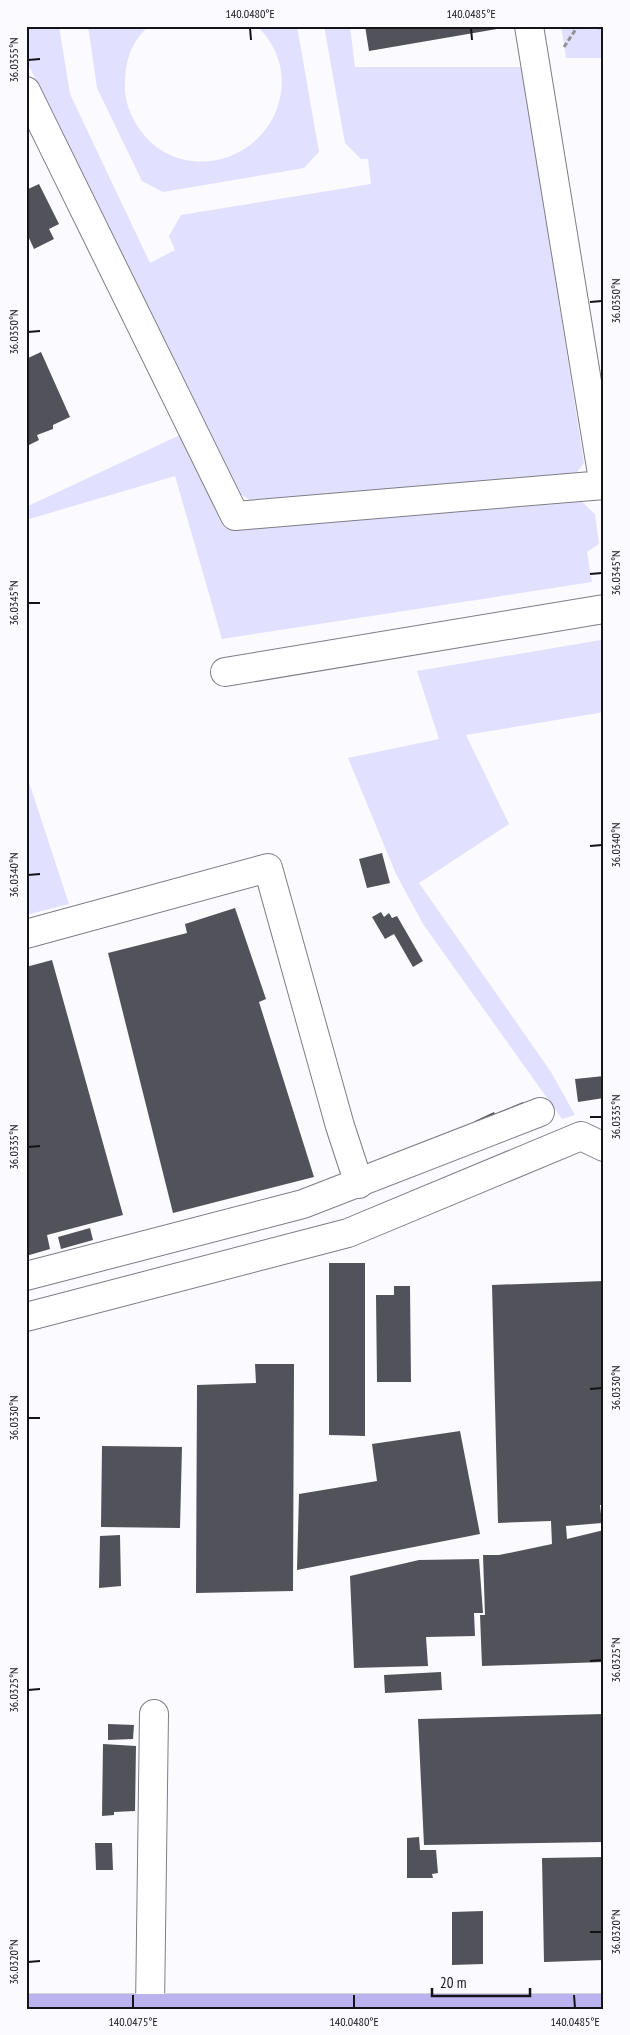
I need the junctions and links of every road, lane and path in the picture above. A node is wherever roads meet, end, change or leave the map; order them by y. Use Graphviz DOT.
graph roads {
  1 [pos="529,26"];
  2 [pos="578,26"];
  3 [pos="596,26"];
  4 [pos="604,30"];
  5 [pos="563,48"];
  6 [pos="26,91"];
  7 [pos="604,485"];
  8 [pos="604,609"];
  9 [pos="225,672"];
  10 [pos="26,934"];
  11 [pos="540,1112"];
  12 [pos="502,1127"];
  13 [pos="604,1147"];
  14 [pos="516,1163"];
  15 [pos="359,1184"];
  16 [pos="26,1276"];
  17 [pos="26,1317"];
  18 [pos="154,1714"];
  19 [pos="26,2008"];
  20 [pos="150,2008"];
  21 [pos="604,2008"];
  1 -- 7 [label="street"];
  2 -- 5 [label="path"];
  3 -- 4 [label="path"];
  6 -- 7 [label="street"];
  8 -- 9 [label="street"];
  10 -- 15 [label="street"];
  11 -- 12 [label="street"];
  12 -- 14 [label="street"];
  12 -- 15 [label="street"];
  13 -- 14 [label="street"];
  14 -- 17 [label="street"];
  15 -- 16 [label="street"];
  18 -- 20 [label="street"];
  19 -- 20 [label="main road"];
  20 -- 21 [label="main road"];
}
